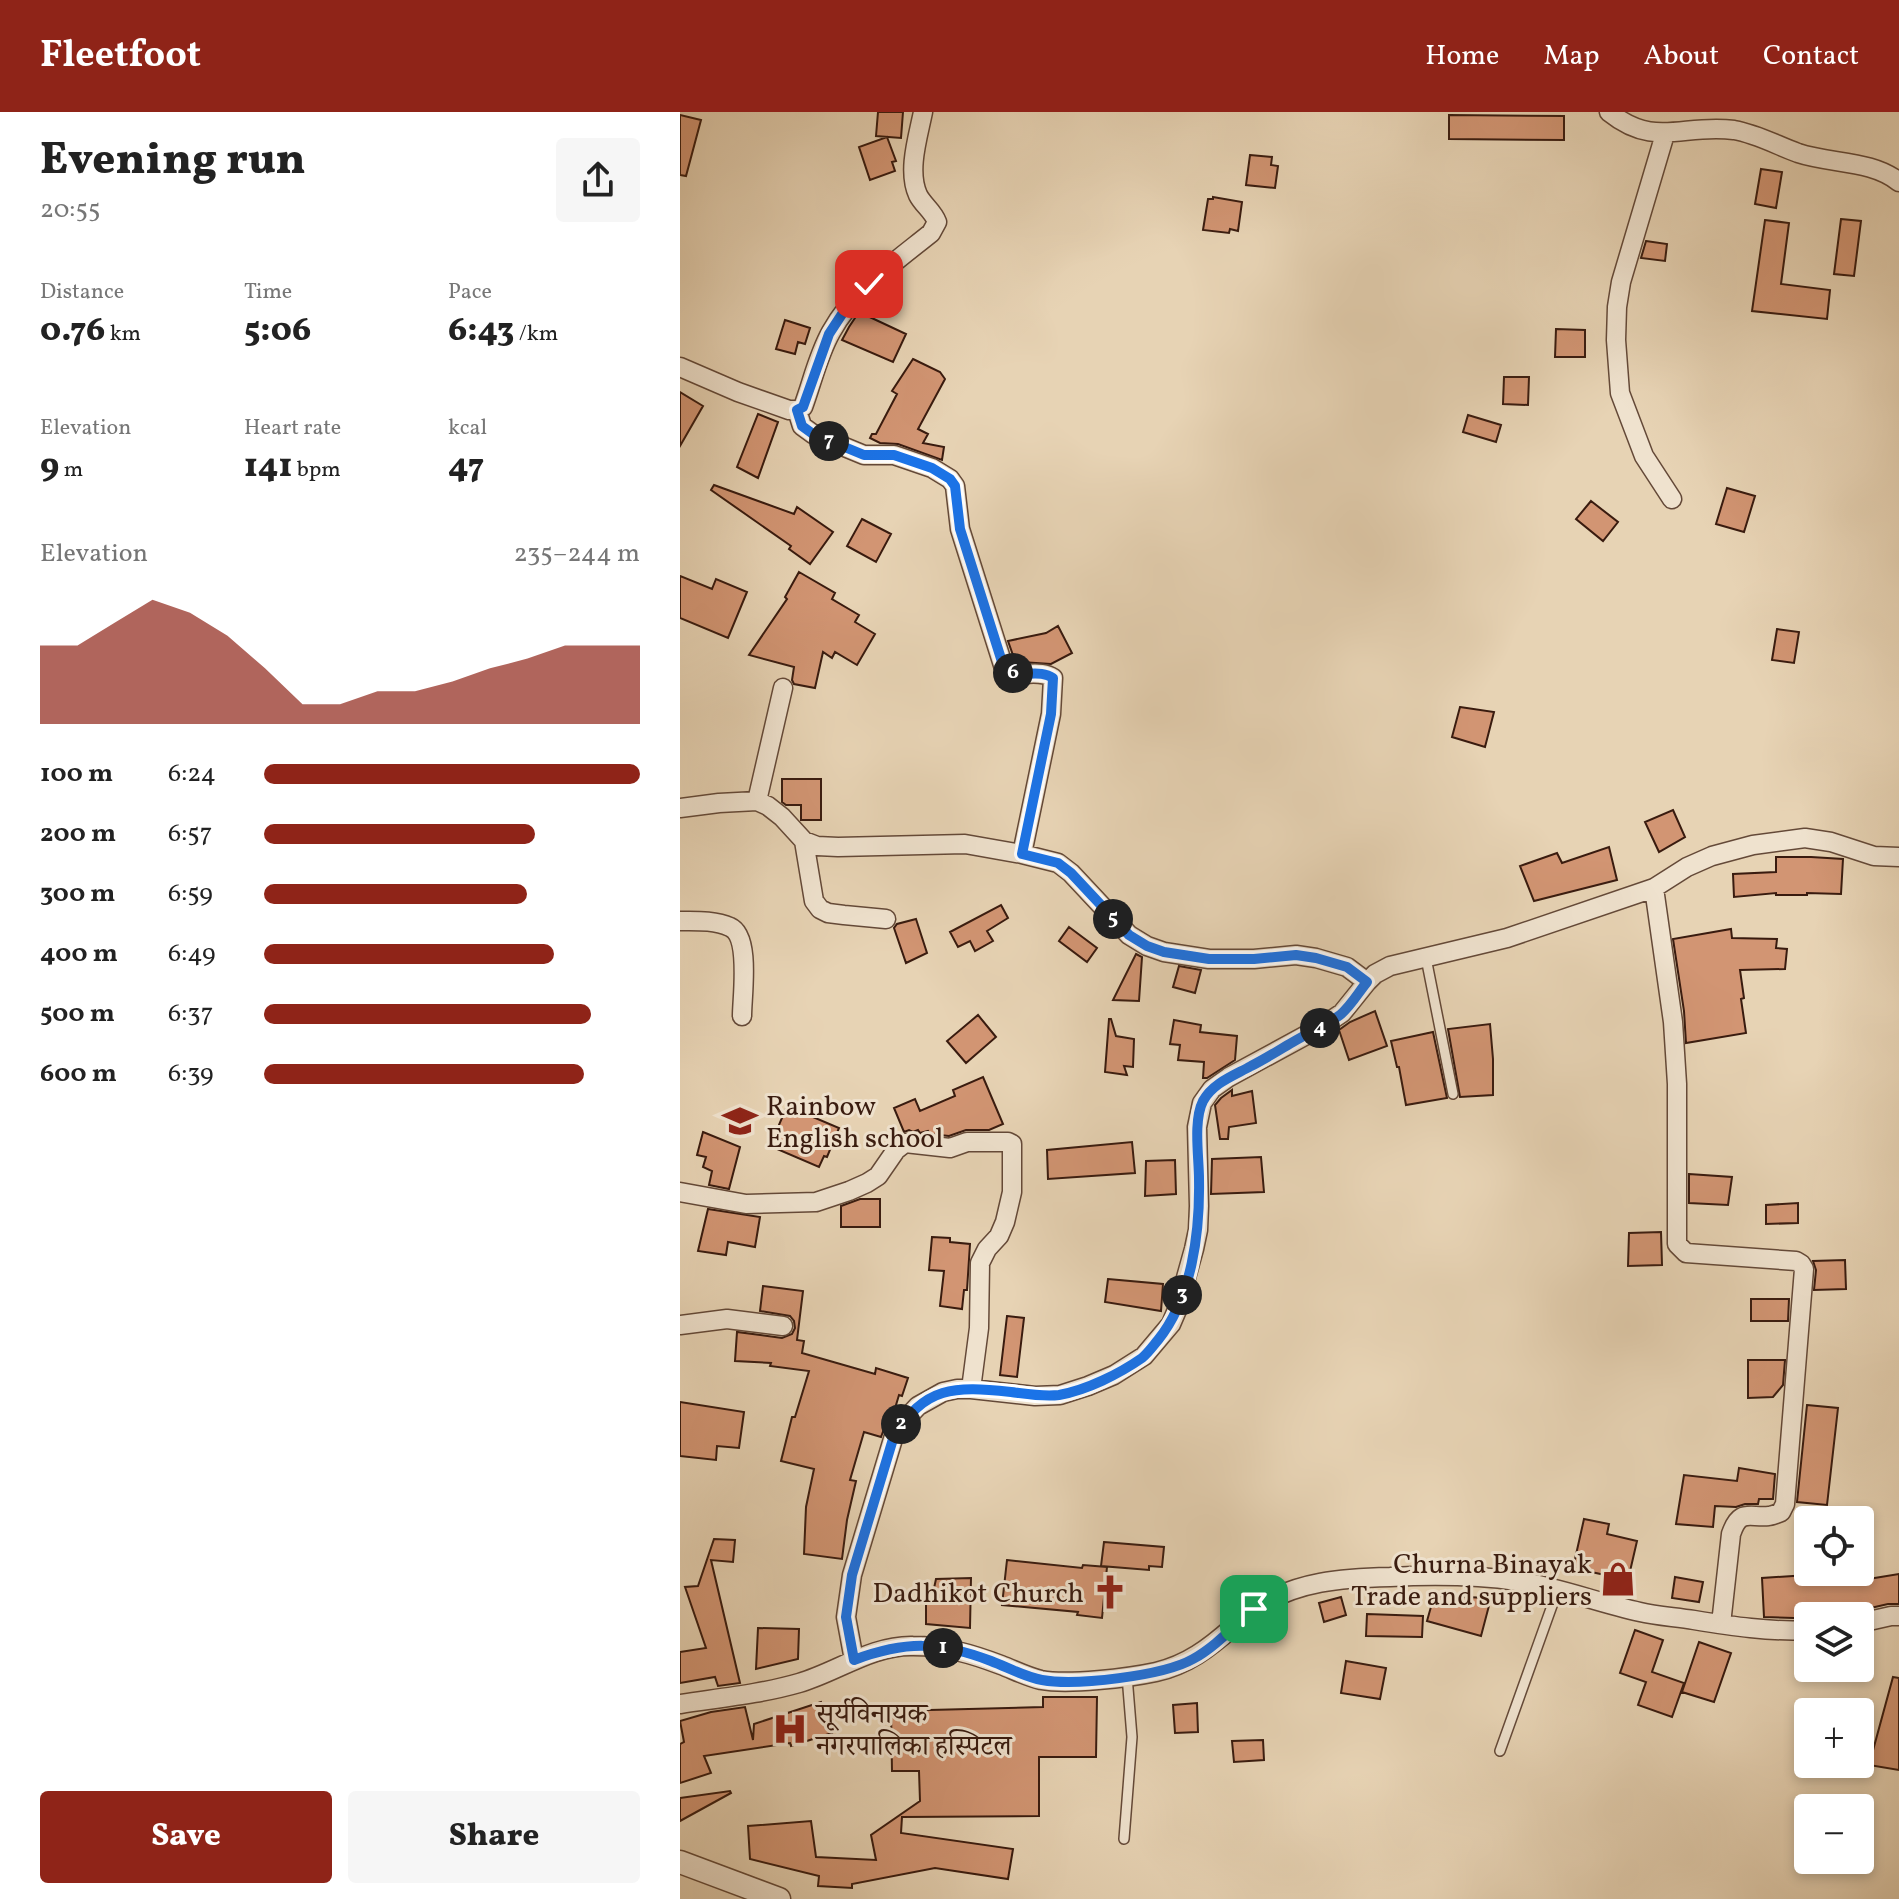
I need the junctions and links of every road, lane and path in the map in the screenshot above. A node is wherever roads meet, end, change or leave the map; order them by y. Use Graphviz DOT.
graph roads {
  1 [pos="923,112"];
  2 [pos="1609,112"];
  3 [pos="1665,134"];
  4 [pos="1899,182"];
  5 [pos="680,367"];
  6 [pos="797,410"];
  7 [pos="1672,499"];
  8 [pos="783,688"];
  9 [pos="757,801"];
  10 [pos="680,808"];
  11 [pos="804,841"];
  12 [pos="1022,854"];
  13 [pos="1899,857"];
  14 [pos="1654,888"];
  15 [pos="886,919"];
  16 [pos="680,921"];
  17 [pos="1426,958"];
  18 [pos="1367,982"];
  19 [pos="742,1016"];
  20 [pos="1453,1094"];
  21 [pos="680,1192"];
  22 [pos="680,1325"];
  23 [pos="783,1326"];
  24 [pos="971,1389"];
  25 [pos="1558,1589"];
  26 [pos="1899,1616"];
  27 [pos="1874,1620"];
  28 [pos="1721,1624"];
  29 [pos="1794,1631"];
  30 [pos="854,1660"];
  31 [pos="1127,1676"];
  32 [pos="680,1704"];
  33 [pos="1500,1751"];
  34 [pos="1124,1839"];
  35 [pos="680,1862"];
  36 [pos="772,1898"];
  1 -- 6 [label="street"];
  2 -- 3 [label="street"];
  3 -- 4 [label="street"];
  3 -- 7 [label="street"];
  5 -- 6 [label="street"];
  6 -- 12 [label="street"];
  8 -- 9 [label="street"];
  9 -- 10 [label="street"];
  9 -- 11 [label="street"];
  11 -- 12 [label="street"];
  11 -- 15 [label="street"];
  12 -- 18 [label="street"];
  13 -- 14 [label="street"];
  14 -- 17 [label="street"];
  14 -- 28 [label="street"];
  16 -- 19 [label="street"];
  17 -- 18 [label="street"];
  17 -- 20 [label="lane"];
  18 -- 24 [label="street"];
  21 -- 24 [label="street"];
  22 -- 23 [label="street"];
  24 -- 30 [label="street"];
  25 -- 28 [label="street"];
  25 -- 31 [label="street"];
  25 -- 33 [label="lane"];
  26 -- 27 [label="street"];
  28 -- 29 [label="street"];
  30 -- 31 [label="street"];
  30 -- 32 [label="street"];
  31 -- 34 [label="lane"];
  35 -- 36 [label="street"];
}
